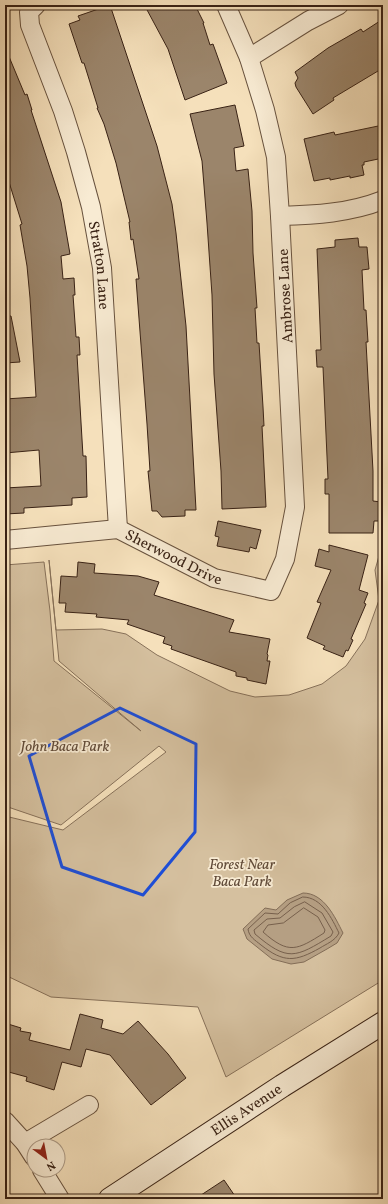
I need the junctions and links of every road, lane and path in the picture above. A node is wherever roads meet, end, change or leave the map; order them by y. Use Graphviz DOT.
graph roads {
  1 [pos="226,5"];
  2 [pos="339,5"];
  3 [pos="32,9"];
  4 [pos="248,58"];
  5 [pos="383,200"];
  6 [pos="280,216"];
  7 [pos="118,529"];
  8 [pos="5,540"];
  9 [pos="271,591"];
  10 [pos="383,1023"];
  11 [pos="89,1105"];
  12 [pos="5,1121"];
  13 [pos="46,1138"];
  14 [pos="26,1145"];
  15 [pos="47,1178"];
  16 [pos="123,1196"];
  17 [pos="60,1199"];
  1 -- 4 [label="street, Ambrose Lane"];
  2 -- 4 [label="street"];
  3 -- 7 [label="street, Stratton Lane"];
  4 -- 6 [label="street, Ambrose Lane"];
  5 -- 6 [label="street"];
  6 -- 9 [label="street, Ambrose Lane"];
  7 -- 8 [label="street, Sherwood Drive"];
  7 -- 9 [label="street, Sherwood Drive"];
  10 -- 16 [label="street, Ellis Avenue"];
  11 -- 13 [label="street"];
  12 -- 14 [label="street"];
  15 -- 17 [label="street"];
}
